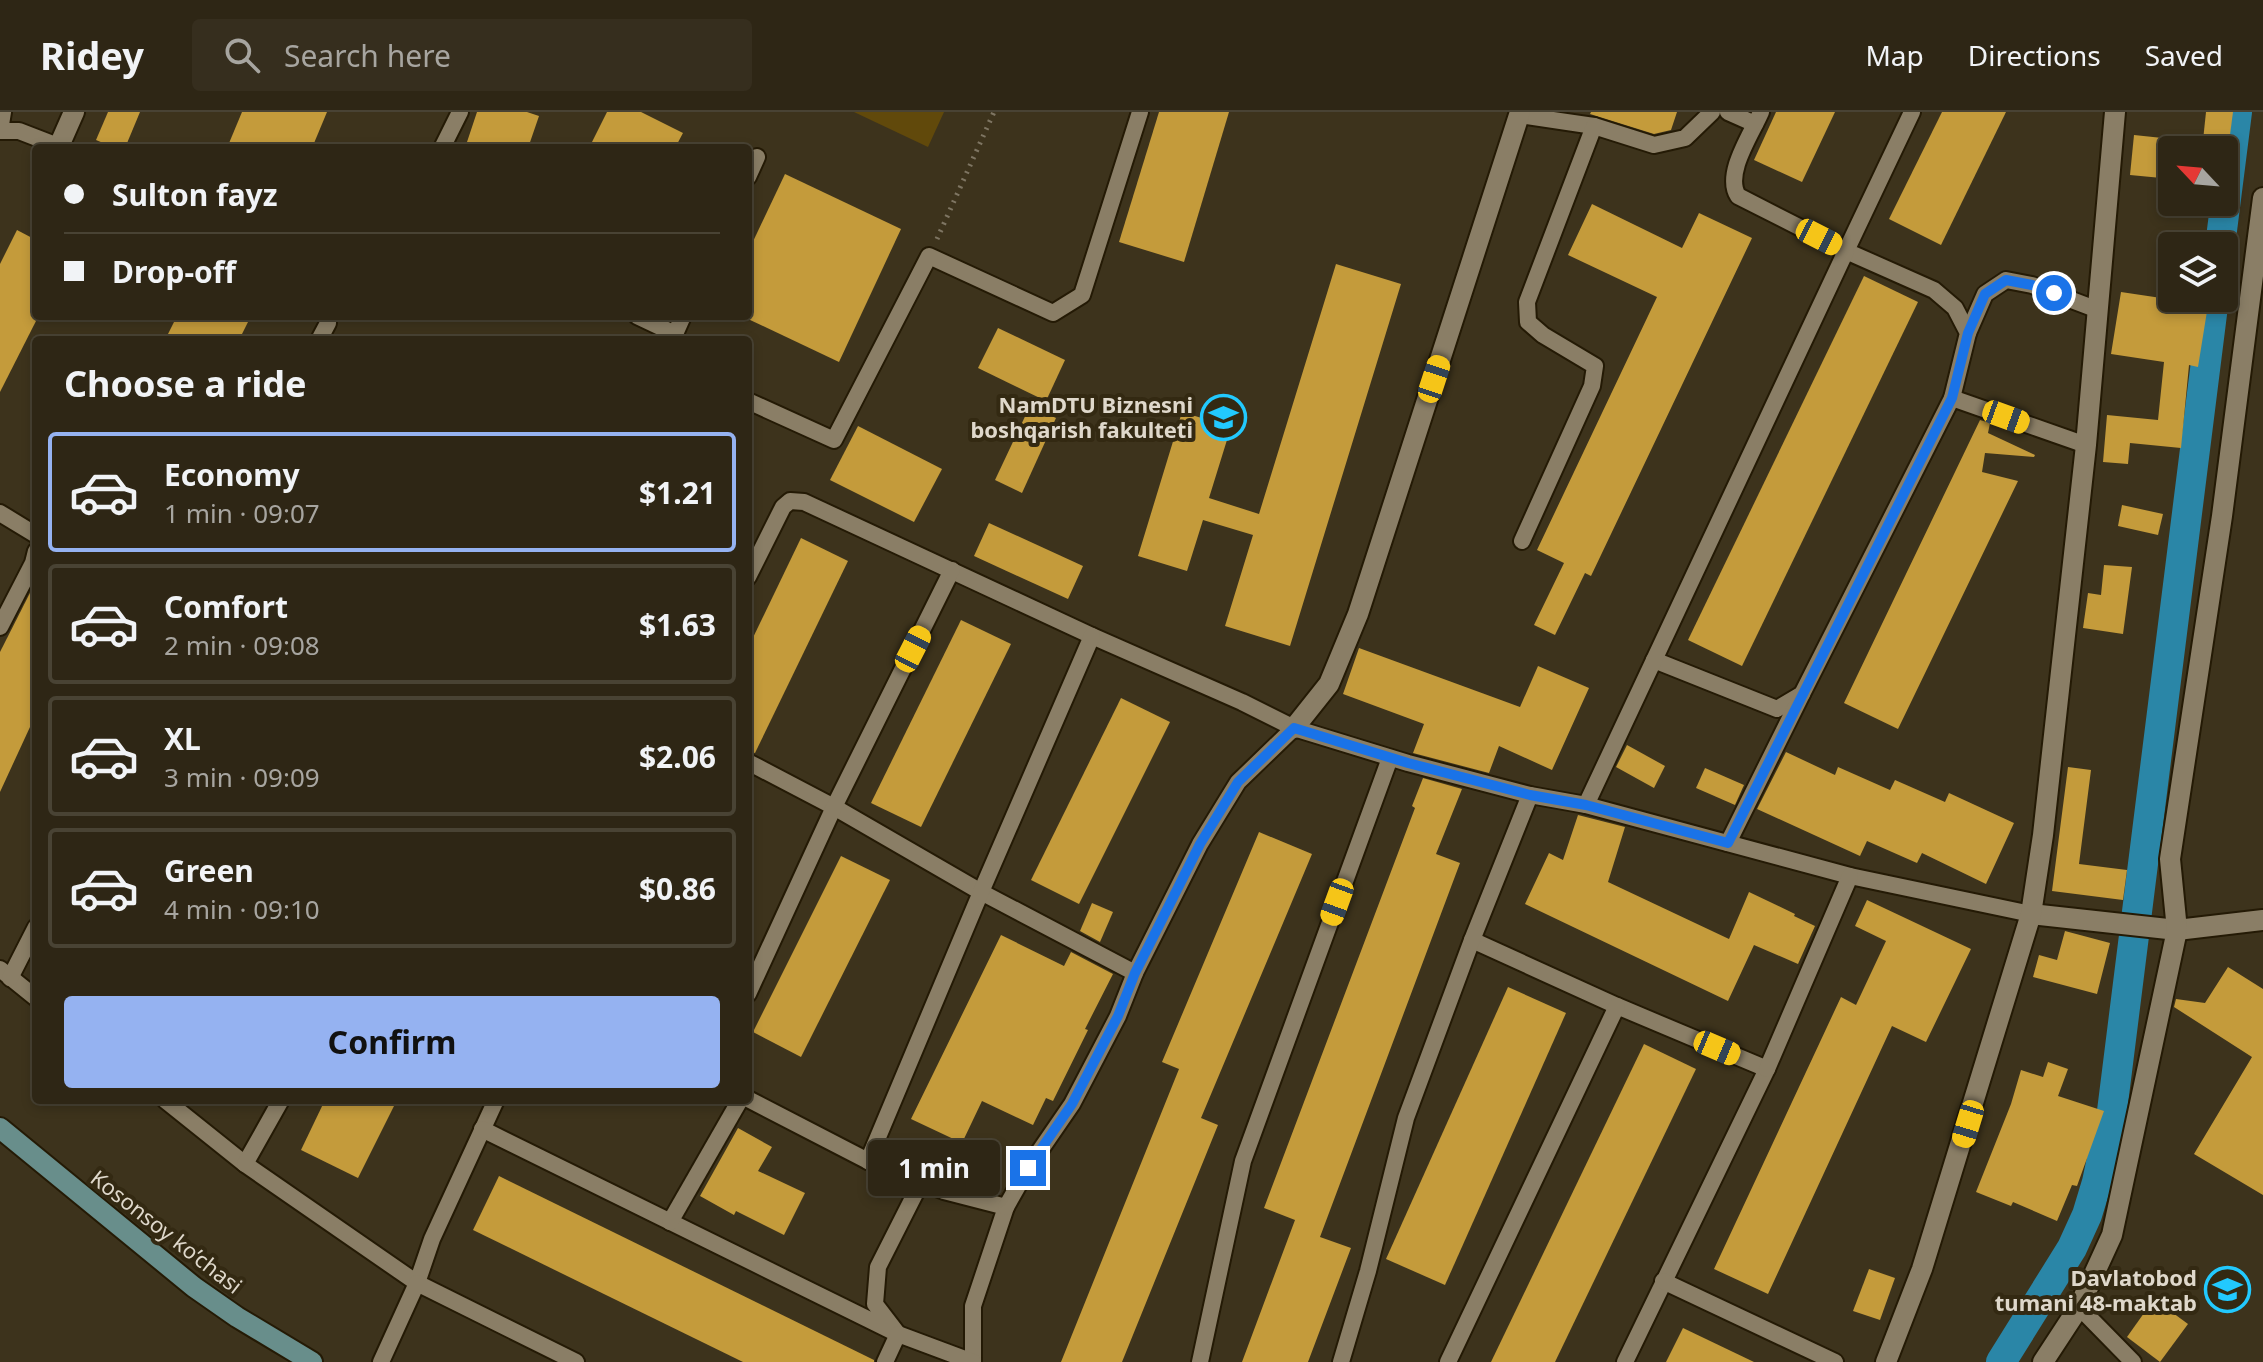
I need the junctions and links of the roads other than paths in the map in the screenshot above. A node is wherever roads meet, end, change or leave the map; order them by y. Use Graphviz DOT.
graph roads {
  1 [pos="3,112"];
  2 [pos="74,112"];
  3 [pos="460,112"];
  4 [pos="1140,112"];
  5 [pos="1712,112"];
  6 [pos="1728,112"];
  7 [pos="1912,112"];
  8 [pos="2115,112"];
  9 [pos="1519,114"];
  10 [pos="1758,118"];
  11 [pos="1594,126"];
  12 [pos="53,144"];
  13 [pos="62,144"];
  14 [pos="444,144"];
  15 [pos="757,157"];
  16 [pos="752,168"];
  17 [pos="2263,198"];
  18 [pos="1846,251"];
  19 [pos="2098,310"];
  20 [pos="644,320"];
  21 [pos="1968,333"];
  22 [pos="672,336"];
  23 [pos="1952,398"];
  24 [pos="752,403"];
  25 [pos="2086,445"];
  26 [pos="0,513"];
  27 [pos="32,533"];
  28 [pos="1522,541"];
  29 [pos="32,565"];
  30 [pos="752,569"];
  31 [pos="952,570"];
  32 [pos="0,627"];
  33 [pos="1092,636"];
  34 [pos="1654,660"];
  35 [pos="1802,694"];
  36 [pos="1294,728"];
  37 [pos="1390,758"];
  38 [pos="752,764"];
  39 [pos="1530,795"];
  40 [pos="1586,805"];
  41 [pos="834,807"];
  42 [pos="1728,843"];
  43 [pos="1850,876"];
  44 [pos="981,892"];
  45 [pos="2031,914"];
  46 [pos="2263,920"];
  47 [pos="2177,930"];
  48 [pos="32,933"];
  49 [pos="1472,940"];
  50 [pos="1135,973"];
  51 [pos="5,974"];
  52 [pos="752,985"];
  53 [pos="32,995"];
  54 [pos="1617,1006"];
  55 [pos="1767,1069"];
  56 [pos="752,1101"];
  57 [pos="170,1104"];
  58 [pos="279,1104"];
  59 [pos="494,1104"];
  60 [pos="738,1104"];
  61 [pos="0,1128"];
  62 [pos="482,1129"];
  63 [pos="868,1161"];
  64 [pos="245,1164"];
  65 [pos="921,1182"];
  66 [pos="1006,1207"];
  67 [pos="670,1222"];
  68 [pos="1663,1281"];
  69 [pos="417,1283"];
  70 [pos="2079,1307"];
  71 [pos="898,1334"];
  72 [pos="312,1362"];
  73 [pos="381,1362"];
  74 [pos="576,1362"];
  75 [pos="885,1362"];
  76 [pos="973,1362"];
  77 [pos="1200,1362"];
  78 [pos="1341,1362"];
  79 [pos="1448,1362"];
  80 [pos="1625,1362"];
  81 [pos="1835,1362"];
  82 [pos="1886,1362"];
  83 [pos="2043,1362"];
  84 [pos="2133,1362"];
  1 -- 12 [label="lane"];
  2 -- 13 [label="street"];
  3 -- 14 [label="lane"];
  4 -- 24 [label="lane"];
  5 -- 11 [label="lane"];
  6 -- 10 [label="lane"];
  7 -- 18 [label="lane"];
  8 -- 19 [label="street"];
  9 -- 11 [label="lane"];
  9 -- 36 [label="street"];
  10 -- 18 [label="lane"];
  11 -- 28 [label="lane"];
  15 -- 16 [label="lane"];
  17 -- 47 [label="street"];
  18 -- 21 [label="lane"];
  18 -- 34 [label="lane"];
  19 -- 21 [label="lane"];
  19 -- 25 [label="street"];
  20 -- 22 [label="lane"];
  21 -- 23 [label="lane"];
  23 -- 25 [label="lane"];
  23 -- 35 [label="lane"];
  25 -- 45 [label="street"];
  26 -- 27 [label="lane"];
  29 -- 32 [label="lane"];
  30 -- 31 [label="lane"];
  31 -- 33 [label="lane"];
  31 -- 41 [label="lane"];
  33 -- 36 [label="lane"];
  33 -- 44 [label="lane"];
  34 -- 35 [label="lane"];
  34 -- 40 [label="lane"];
  35 -- 42 [label="lane"];
  36 -- 37 [label="lane"];
  36 -- 50 [label="lane"];
  37 -- 39 [label="lane"];
  37 -- 77 [label="lane"];
  38 -- 41 [label="lane"];
  39 -- 40 [label="lane"];
  39 -- 49 [label="lane"];
  40 -- 42 [label="lane"];
  41 -- 44 [label="lane"];
  41 -- 52 [label="lane"];
  42 -- 43 [label="lane"];
  43 -- 45 [label="lane"];
  43 -- 55 [label="lane"];
  44 -- 50 [label="lane"];
  44 -- 63 [label="lane"];
  45 -- 47 [label="street"];
  45 -- 82 [label="street"];
  46 -- 47 [label="street"];
  47 -- 70 [label="street"];
  48 -- 51 [label="lane"];
  49 -- 54 [label="lane"];
  49 -- 78 [label="lane"];
  50 -- 66 [label="lane"];
  51 -- 53 [label="lane"];
  54 -- 55 [label="lane"];
  54 -- 79 [label="lane"];
  55 -- 68 [label="lane"];
  56 -- 63 [label="lane"];
  57 -- 64 [label="lane"];
  58 -- 64 [label="lane"];
  59 -- 62 [label="lane"];
  60 -- 67 [label="lane"];
  61 -- 72 [label="main road, Kosonsoy ko’chasi"];
  62 -- 67 [label="lane"];
  62 -- 69 [label="lane"];
  63 -- 65 [label="lane"];
  64 -- 69 [label="lane"];
  65 -- 66 [label="lane"];
  65 -- 71 [label="lane"];
  66 -- 76 [label="lane"];
  67 -- 71 [label="lane"];
  68 -- 80 [label="lane"];
  68 -- 81 [label="lane"];
  69 -- 73 [label="lane"];
  69 -- 74 [label="lane"];
  70 -- 83 [label="street"];
  70 -- 84 [label="lane"];
  71 -- 75 [label="lane"];
  71 -- 76 [label="lane"];
}
